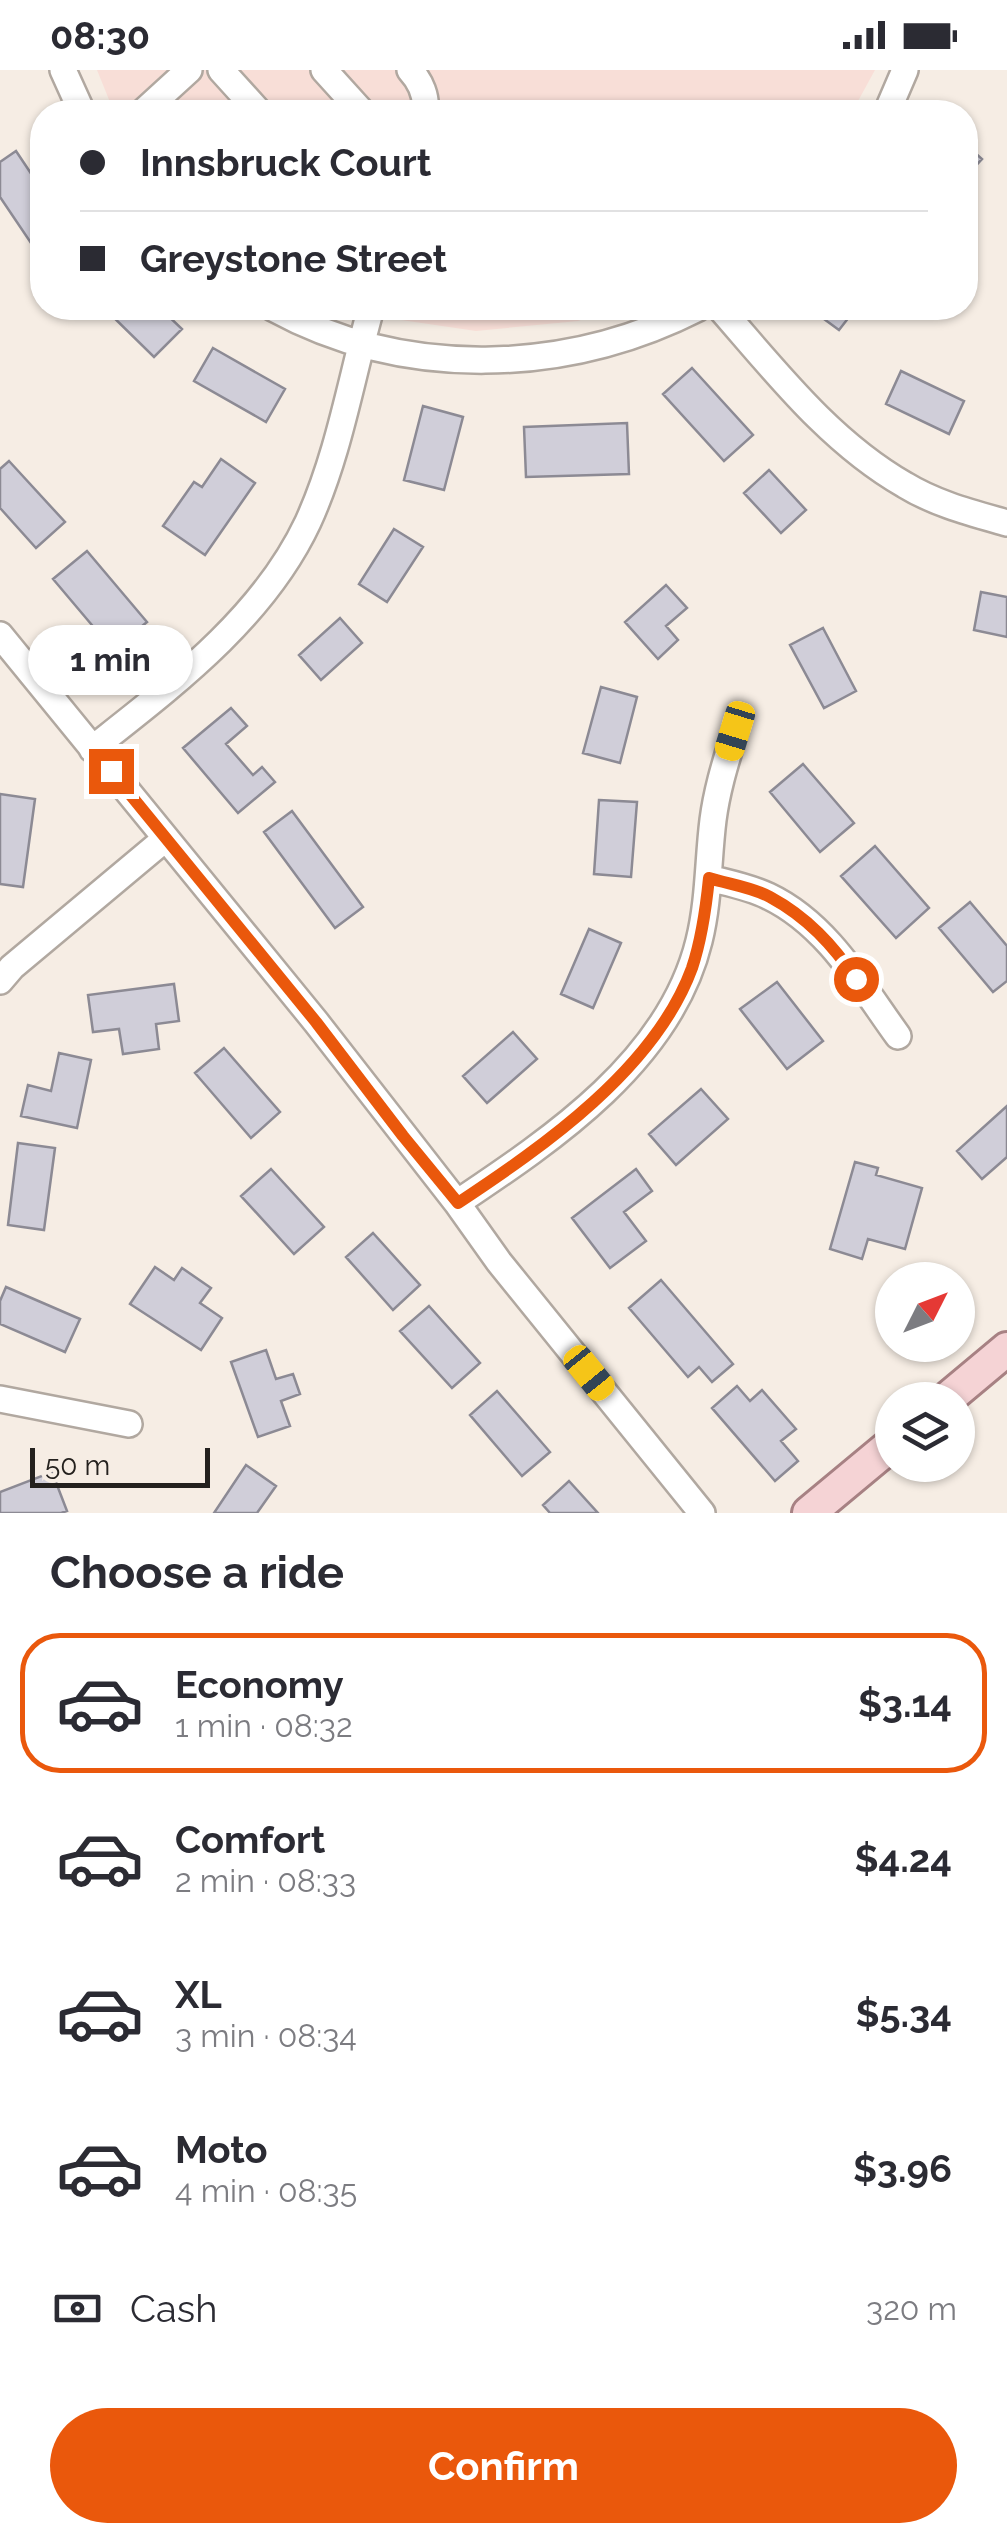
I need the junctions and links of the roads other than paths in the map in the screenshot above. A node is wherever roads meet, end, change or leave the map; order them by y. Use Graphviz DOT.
graph roads {
  1 [pos="64,70"];
  2 [pos="190,70"];
  3 [pos="221,70"];
  4 [pos="324,70"];
  5 [pos="410,70"];
  6 [pos="905,70"];
  7 [pos="77,100"];
  8 [pos="156,100"];
  9 [pos="248,100"];
  10 [pos="351,100"];
  11 [pos="426,100"];
  12 [pos="891,100"];
  13 [pos="299,320"];
  14 [pos="368,320"];
  15 [pos="675,320"];
  16 [pos="730,320"];
  17 [pos="361,344"];
  18 [pos="1007,523"];
  19 [pos="0,634"];
  20 [pos="735,731"];
  21 [pos="92,749"];
  22 [pos="165,840"];
  23 [pos="709,878"];
  24 [pos="0,980"];
  25 [pos="898,1036"];
  26 [pos="458,1203"];
  27 [pos="1007,1348"];
  28 [pos="967,1382"];
  29 [pos="0,1398"];
  30 [pos="129,1424"];
  31 [pos="875,1458"];
  32 [pos="702,1513"];
  33 [pos="810,1513"];
  1 -- 7 [label="street"];
  2 -- 8 [label="street"];
  3 -- 9 [label="street"];
  4 -- 10 [label="street"];
  5 -- 11 [label="street"];
  6 -- 12 [label="street"];
  13 -- 17 [label="street"];
  14 -- 17 [label="street"];
  15 -- 17 [label="street"];
  16 -- 18 [label="street"];
  17 -- 21 [label="street"];
  19 -- 21 [label="street"];
  20 -- 23 [label="street"];
  21 -- 22 [label="street"];
  22 -- 24 [label="street"];
  22 -- 26 [label="street"];
  23 -- 25 [label="street"];
  23 -- 26 [label="street"];
  26 -- 32 [label="street"];
  27 -- 28 [label="main road"];
  29 -- 30 [label="street"];
  31 -- 33 [label="main road"];
}
